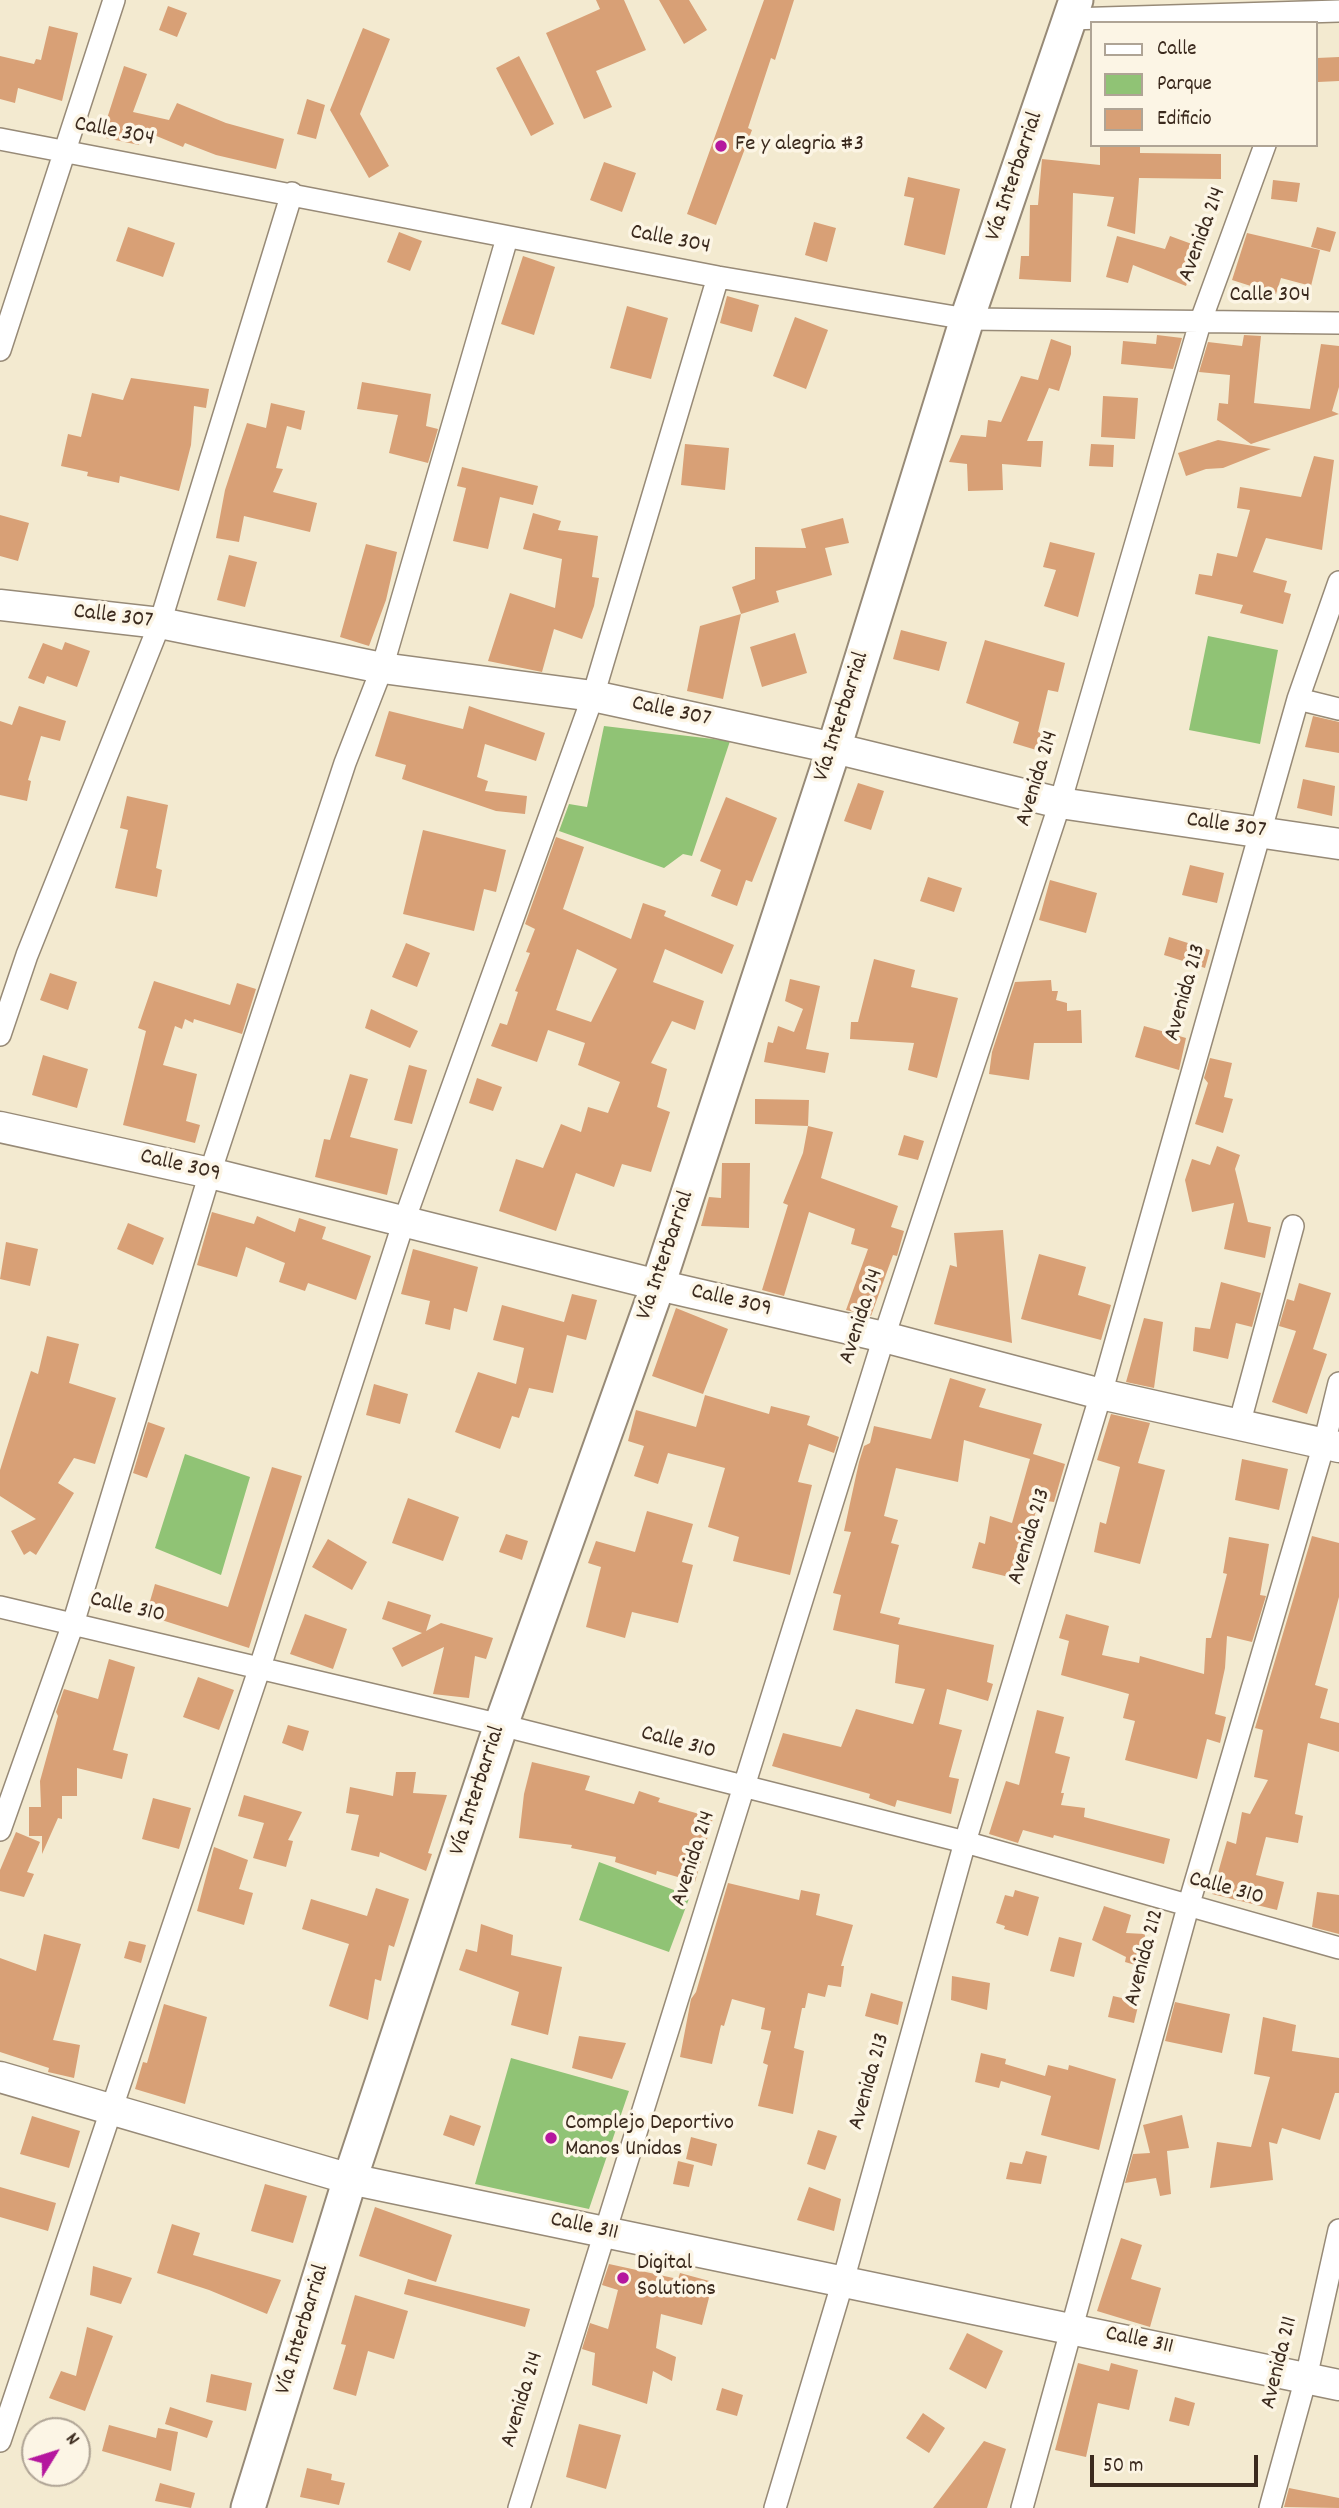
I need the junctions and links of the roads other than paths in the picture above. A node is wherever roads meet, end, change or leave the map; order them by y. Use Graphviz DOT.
graph roads {
  1 [pos="114,0"];
  2 [pos="1072,9"];
  3 [pos="1339,10"];
  4 [pos="1312,17"];
  5 [pos="0,139"];
  6 [pos="1264,147"];
  7 [pos="66,151"];
  8 [pos="292,193"];
  9 [pos="507,238"];
  10 [pos="718,277"];
  11 [pos="967,319"];
  12 [pos="1200,323"];
  13 [pos="1339,323"];
  14 [pos="0,350"];
  15 [pos="1339,582"];
  16 [pos="0,604"];
  17 [pos="159,623"];
  18 [pos="382,668"];
  19 [pos="593,696"];
  20 [pos="1298,699"];
  21 [pos="1339,709"];
  22 [pos="834,748"];
  23 [pos="1059,803"];
  24 [pos="1260,832"];
  25 [pos="1339,844"];
  26 [pos="0,1035"];
  27 [pos="0,1127"];
  28 [pos="209,1173"];
  29 [pos="404,1221"];
  30 [pos="1293,1226"];
  31 [pos="658,1285"];
  32 [pos="884,1337"];
  33 [pos="1339,1383"];
  34 [pos="1101,1394"];
  35 [pos="1239,1425"];
  36 [pos="1332,1445"];
  37 [pos="0,1607"];
  38 [pos="73,1624"];
  39 [pos="260,1667"];
  40 [pos="501,1725"];
  41 [pos="746,1788"];
  42 [pos="0,1830"];
  43 [pos="965,1842"];
  44 [pos="1188,1907"];
  45 [pos="1339,1948"];
  46 [pos="0,2077"];
  47 [pos="112,2107"];
  48 [pos="350,2179"];
  49 [pos="1339,2230"];
  50 [pos="603,2232"];
  51 [pos="843,2281"];
  52 [pos="1072,2328"];
  53 [pos="1306,2378"];
  54 [pos="1339,2385"];
  55 [pos="0,2441"];
  56 [pos="248,2508"];
  57 [pos="519,2508"];
  58 [pos="775,2508"];
  59 [pos="1022,2508"];
  60 [pos="1270,2508"];
  1 -- 7 [label="street"];
  2 -- 4 [label="street"];
  2 -- 11 [label="main road, Vía Interbarrial"];
  3 -- 4 [label="street"];
  5 -- 7 [label="street, Calle 304"];
  6 -- 12 [label="street, Avenida 214"];
  7 -- 8 [label="street, Calle 304"];
  7 -- 14 [label="street"];
  8 -- 9 [label="street, Calle 304"];
  8 -- 17 [label="street"];
  9 -- 10 [label="street, Calle 304"];
  9 -- 18 [label="street"];
  10 -- 11 [label="street, Calle 304"];
  10 -- 19 [label="street"];
  11 -- 12 [label="street, Calle 304"];
  11 -- 22 [label="main road, Vía Interbarrial"];
  12 -- 13 [label="street, Calle 304"];
  12 -- 23 [label="street, Avenida 214"];
  15 -- 20 [label="street, Avenida 213"];
  16 -- 17 [label="street, Calle 307"];
  17 -- 18 [label="street, Calle 307"];
  17 -- 26 [label="street"];
  18 -- 19 [label="street, Calle 307"];
  18 -- 28 [label="street"];
  19 -- 22 [label="street, Calle 307"];
  19 -- 29 [label="street"];
  20 -- 21 [label="street"];
  20 -- 24 [label="street, Avenida 213"];
  22 -- 23 [label="street, Calle 307"];
  22 -- 31 [label="main road, Vía Interbarrial"];
  23 -- 24 [label="street, Calle 307"];
  23 -- 32 [label="street, Avenida 214"];
  24 -- 25 [label="street, Calle 307"];
  24 -- 34 [label="street, Avenida 213"];
  27 -- 28 [label="street, Calle 309"];
  28 -- 29 [label="street, Calle 309"];
  28 -- 38 [label="street"];
  29 -- 31 [label="street, Calle 309"];
  29 -- 39 [label="street"];
  30 -- 35 [label="street"];
  31 -- 32 [label="street, Calle 309"];
  31 -- 40 [label="main road, Vía Interbarrial"];
  32 -- 34 [label="street, Calle 309"];
  32 -- 41 [label="street, Avenida 214"];
  33 -- 36 [label="street, Avenida 212"];
  34 -- 35 [label="street, Calle 309"];
  34 -- 43 [label="street, Avenida 213"];
  35 -- 36 [label="street, Calle 309"];
  36 -- 44 [label="street, Avenida 212"];
  37 -- 38 [label="street, Calle 310"];
  38 -- 39 [label="street, Calle 310"];
  38 -- 42 [label="street"];
  39 -- 40 [label="street, Calle 310"];
  39 -- 47 [label="street"];
  40 -- 41 [label="street, Calle 310"];
  40 -- 48 [label="main road, Vía Interbarrial"];
  41 -- 43 [label="street, Calle 310"];
  41 -- 50 [label="street, Avenida 214"];
  43 -- 44 [label="street, Calle 310"];
  43 -- 51 [label="street, Avenida 213"];
  44 -- 45 [label="street, Calle 310"];
  44 -- 52 [label="street, Avenida 212"];
  46 -- 47 [label="street, Calle 311"];
  47 -- 48 [label="street, Calle 311"];
  47 -- 55 [label="street"];
  48 -- 50 [label="street, Calle 311"];
  48 -- 56 [label="main road, Vía Interbarrial"];
  49 -- 53 [label="street, Avenida 211"];
  50 -- 51 [label="street, Calle 311"];
  50 -- 57 [label="street, Avenida 214"];
  51 -- 52 [label="street, Calle 311"];
  51 -- 58 [label="street, Avenida 213"];
  52 -- 53 [label="street, Calle 311"];
  52 -- 59 [label="street, Avenida 212"];
  53 -- 54 [label="street, Calle 311"];
  53 -- 60 [label="street, Avenida 211"];
}
